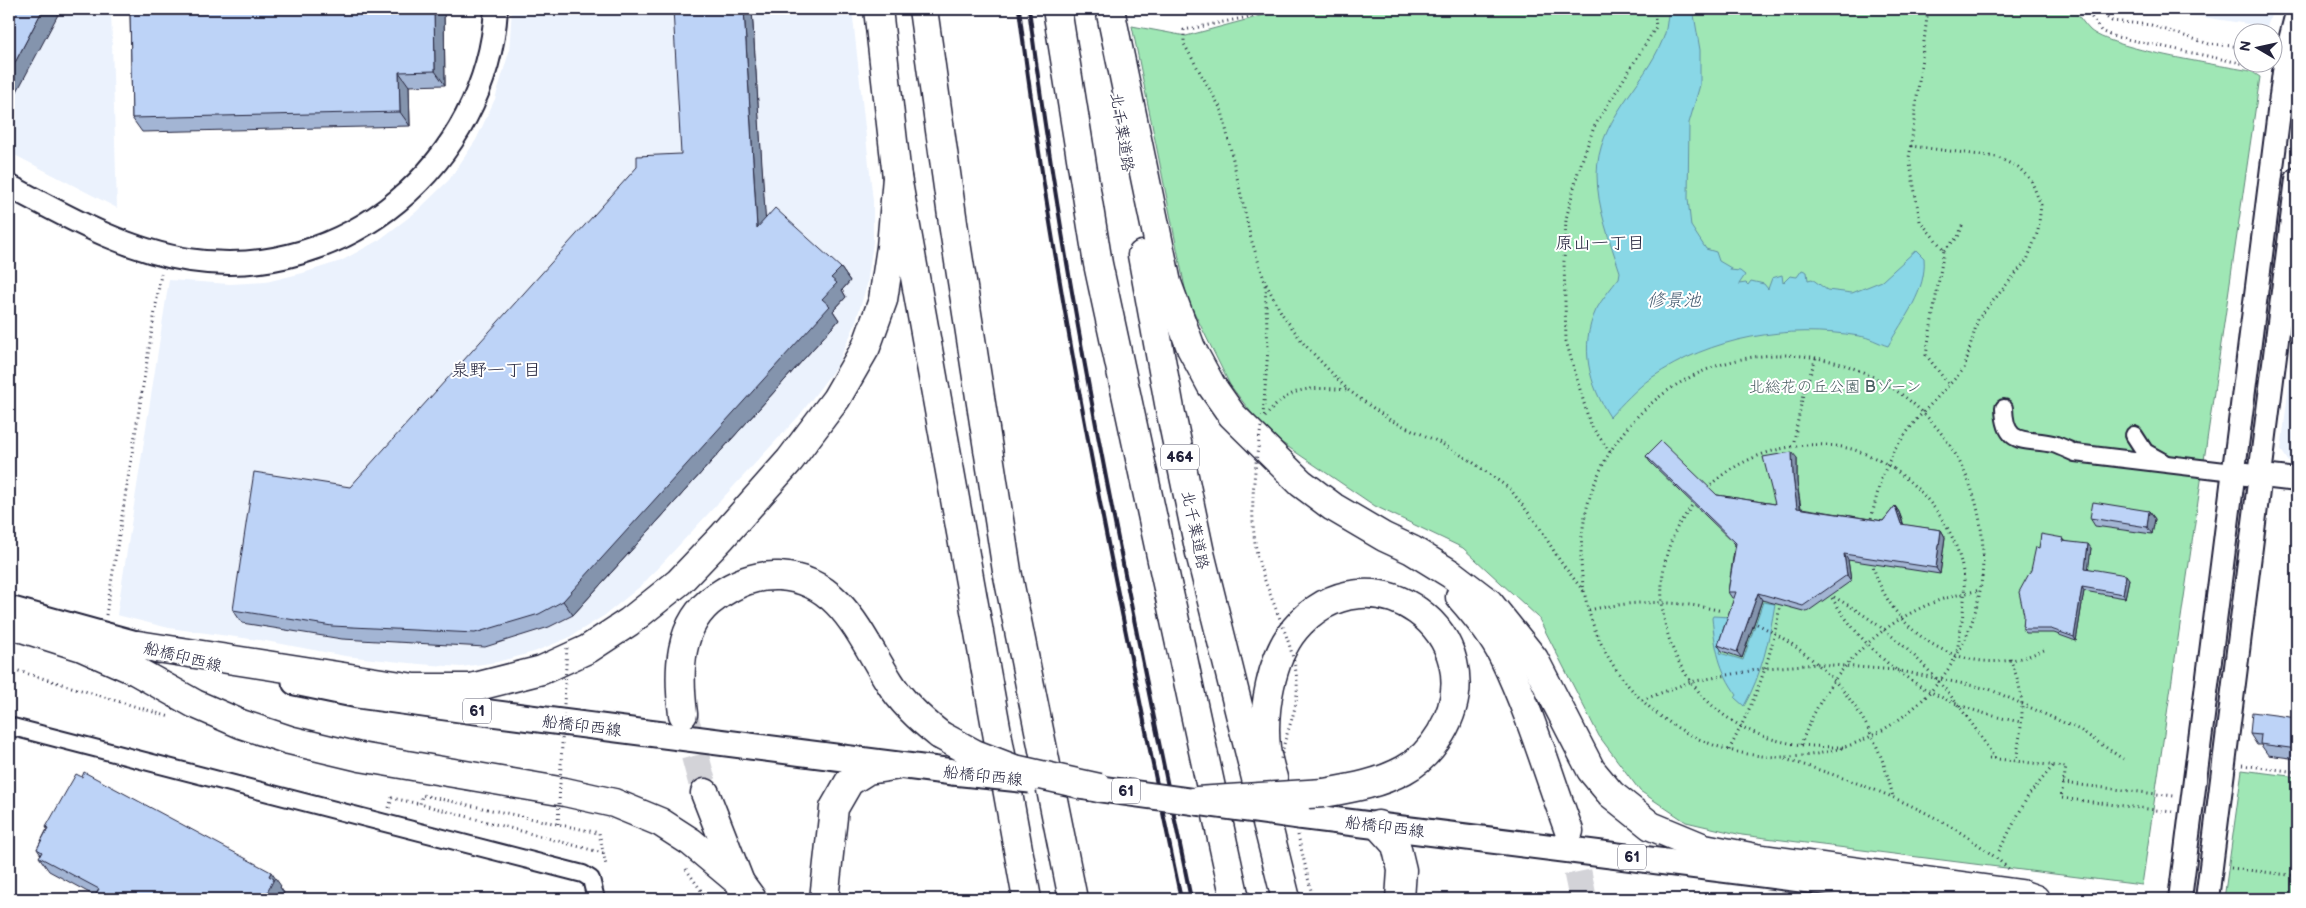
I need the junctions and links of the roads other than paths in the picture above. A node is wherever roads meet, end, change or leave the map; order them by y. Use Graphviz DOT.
graph roads {
  1 [pos="496,9"];
  2 [pos="878,9"];
  3 [pos="923,9"];
  4 [pos="1057,9"];
  5 [pos="1106,9"];
  6 [pos="1110,9"];
  7 [pos="2297,13"];
  8 [pos="897,177"];
  9 [pos="2297,179"];
  10 [pos="9,186"];
  11 [pos="2004,408"];
  12 [pos="2134,435"];
  13 [pos="2167,464"];
  14 [pos="2233,472"];
  15 [pos="2260,475"];
  16 [pos="2297,480"];
  17 [pos="1384,538"];
  18 [pos="968,575"];
  19 [pos="9,609"];
  20 [pos="9,624"];
  21 [pos="138,645"];
  22 [pos="683,714"];
  23 [pos="9,726"];
  24 [pos="894,766"];
  25 [pos="1099,788"];
  26 [pos="705,793"];
  27 [pos="1196,801"];
  28 [pos="1378,826"];
  29 [pos="1569,831"];
  30 [pos="746,892"];
  31 [pos="2181,896"];
  32 [pos="2207,898"];
  33 [pos="596,899"];
  34 [pos="824,899"];
  35 [pos="1014,899"];
  36 [pos="1028,899"];
  37 [pos="1073,899"];
  38 [pos="1235,899"];
  39 [pos="1286,899"];
  40 [pos="1300,899"];
  41 [pos="1400,899"];
  42 [pos="1966,899"];
  43 [pos="2035,899"];
  1 -- 10 [label="street"];
  2 -- 8 [label="highway"];
  3 -- 37 [label="highway"];
  4 -- 38 [label="highway, 464"];
  5 -- 39 [label="highway, 北千葉道路 / 464"];
  6 -- 17 [label="highway"];
  7 -- 14 [label="street"];
  8 -- 18 [label="highway"];
  8 -- 21 [label="highway"];
  9 -- 15 [label="street"];
  11 -- 13 [label="street"];
  12 -- 13 [label="street"];
  13 -- 14 [label="street"];
  14 -- 15 [label="street"];
  14 -- 31 [label="street"];
  15 -- 16 [label="street"];
  15 -- 32 [label="street"];
  17 -- 29 [label="highway"];
  17 -- 43 [label="highway"];
  18 -- 35 [label="highway"];
  18 -- 36 [label="highway"];
  19 -- 21 [label="main road, 船橋印西線 / 61"];
  20 -- 30 [label="highway"];
  21 -- 24 [label="main road, 船橋印西線 / 61"];
  22 -- 25 [label="highway, bridge"];
  23 -- 33 [label="street"];
  24 -- 25 [label="main road, 船橋印西線 / 61, bridge"];
  24 -- 34 [label="highway"];
  25 -- 27 [label="main road, 船橋印西線 / 61, bridge"];
  26 -- 30 [label="highway"];
  27 -- 28 [label="main road, 船橋印西線 / 61, bridge"];
  27 -- 40 [label="highway, bridge"];
  28 -- 41 [label="highway"];
  28 -- 42 [label="main road, 船橋印西線 / 61"];
}
